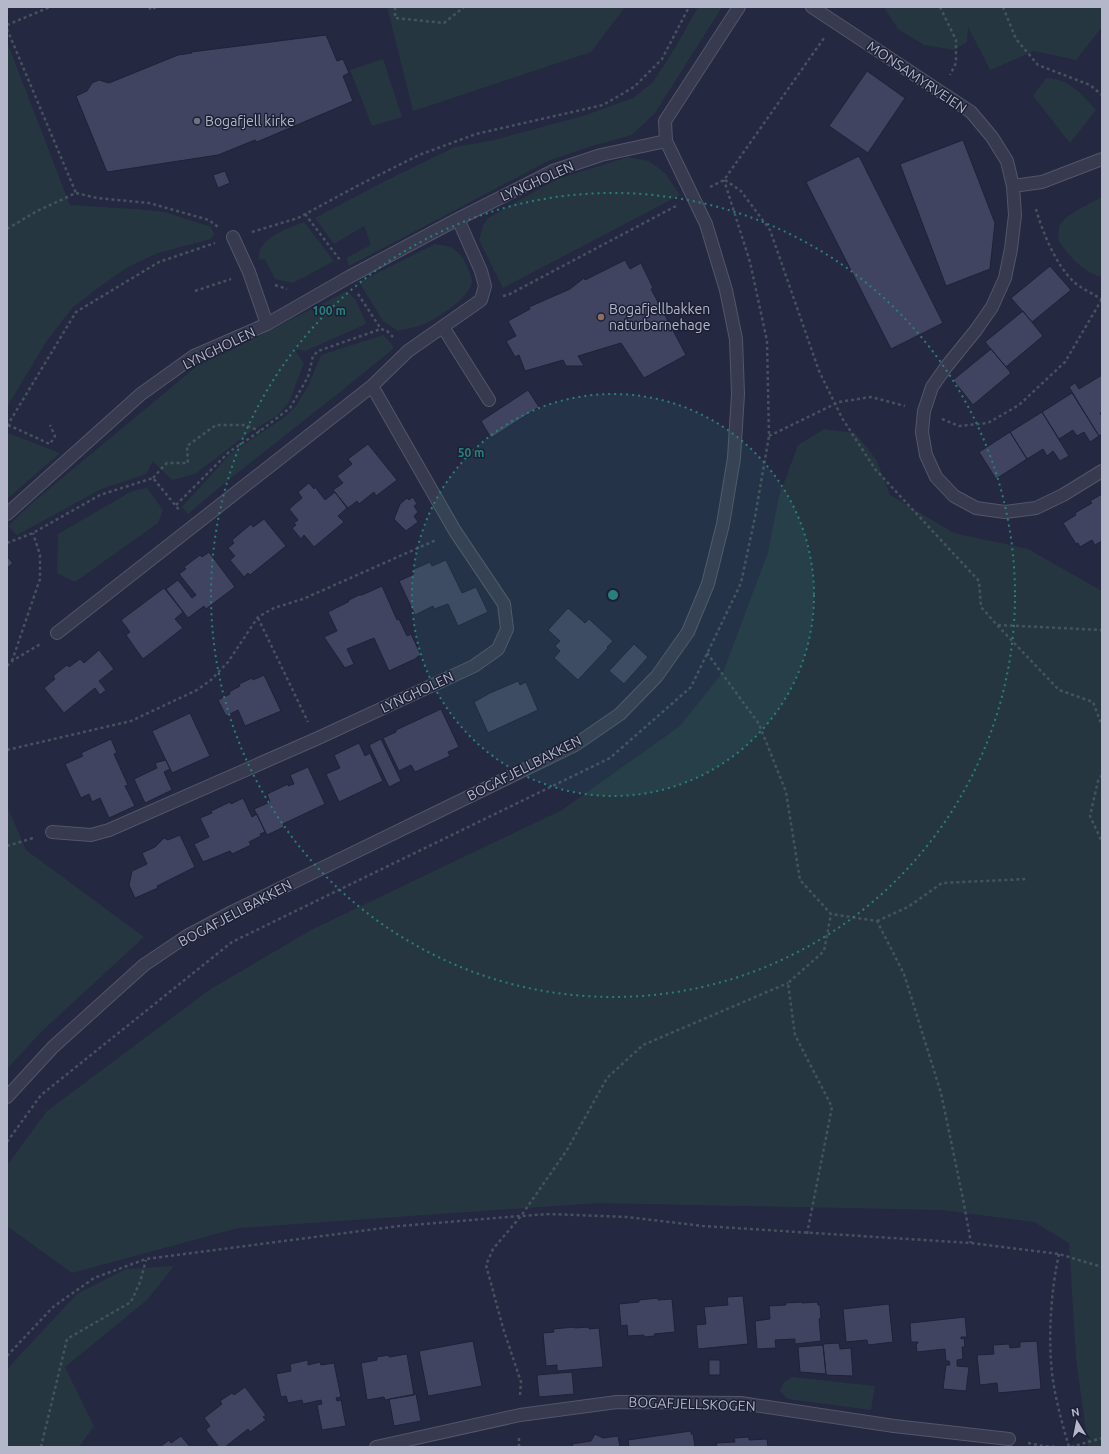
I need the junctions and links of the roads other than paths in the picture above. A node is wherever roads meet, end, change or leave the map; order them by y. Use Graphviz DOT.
graph roads {
  1 [pos="739,7"];
  2 [pos="812,7"];
  3 [pos="666,142"];
  4 [pos="1102,159"];
  5 [pos="1013,186"];
  6 [pos="458,219"];
  7 [pos="233,238"];
  8 [pos="267,324"];
  9 [pos="442,327"];
  10 [pos="372,386"];
  11 [pos="488,400"];
  12 [pos="1102,471"];
  13 [pos="7,514"];
  14 [pos="57,633"];
  15 [pos="52,832"];
  16 [pos="7,1098"];
  17 [pos="1009,1439"];
  18 [pos="376,1447"];
  1 -- 3 [label="street, BOGAFJELLBAKKEN"];
  2 -- 5 [label="street, MONSAMYRVEIEN"];
  3 -- 6 [label="street, LYNGHOLEN"];
  3 -- 16 [label="street, BOGAFJELLBAKKEN"];
  4 -- 5 [label="street"];
  5 -- 12 [label="street, MONSAMYRVEIEN"];
  6 -- 8 [label="street, LYNGHOLEN"];
  6 -- 9 [label="street"];
  7 -- 8 [label="street"];
  8 -- 13 [label="street, LYNGHOLEN"];
  9 -- 10 [label="street"];
  9 -- 11 [label="street"];
  10 -- 14 [label="street"];
  10 -- 15 [label="street, LYNGHOLEN"];
  17 -- 18 [label="street, BOGAFJELLSKOGEN"];
}
